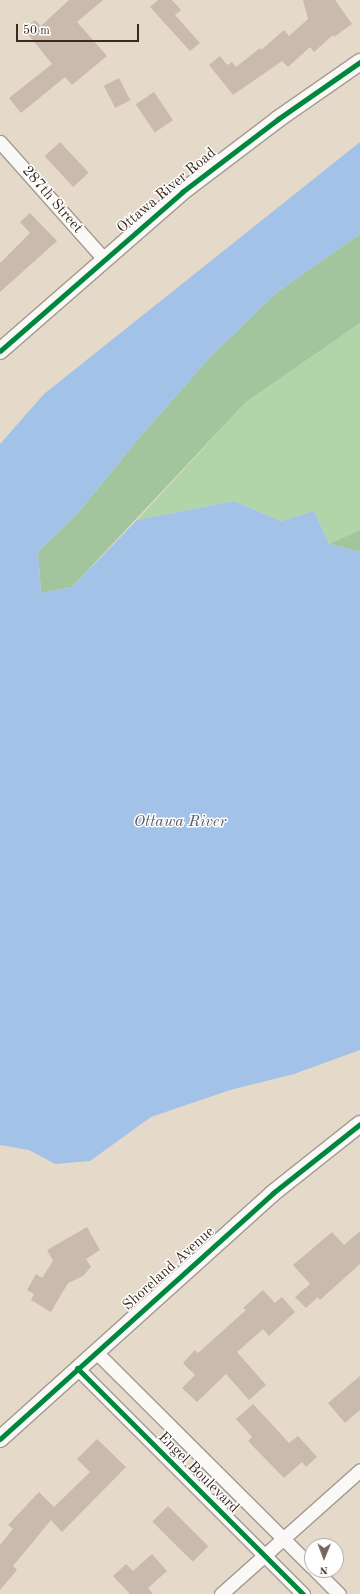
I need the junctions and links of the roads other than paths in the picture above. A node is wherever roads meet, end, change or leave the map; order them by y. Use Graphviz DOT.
graph roads {
  1 [pos="360,62"];
  2 [pos="0,142"];
  3 [pos="104,259"];
  4 [pos="0,351"];
  5 [pos="360,1124"];
  6 [pos="95,1351"];
  7 [pos="77,1368"];
  8 [pos="0,1439"];
  9 [pos="360,1470"];
  10 [pos="284,1539"];
  11 [pos="264,1556"];
  12 [pos="304,1560"];
  13 [pos="322,1578"];
  14 [pos="221,1594"];
  15 [pos="303,1594"];
  16 [pos="339,1594"];
  1 -- 3 [label="street, Ottawa River Road"];
  2 -- 3 [label="street, 287th Street"];
  3 -- 4 [label="street, Ottawa River Road"];
  5 -- 6 [label="street, Shoreland Avenue"];
  6 -- 7 [label="street, Shoreland Avenue"];
  6 -- 10 [label="street, Engel Boulevard"];
  7 -- 8 [label="street, Shoreland Avenue"];
  7 -- 11 [label="street, Engel Boulevard"];
  9 -- 10 [label="street"];
  10 -- 11 [label="street"];
  10 -- 12 [label="street, Engel Boulevard"];
  11 -- 14 [label="street"];
  11 -- 15 [label="street, Engel Boulevard"];
  13 -- 16 [label="street"];
}
